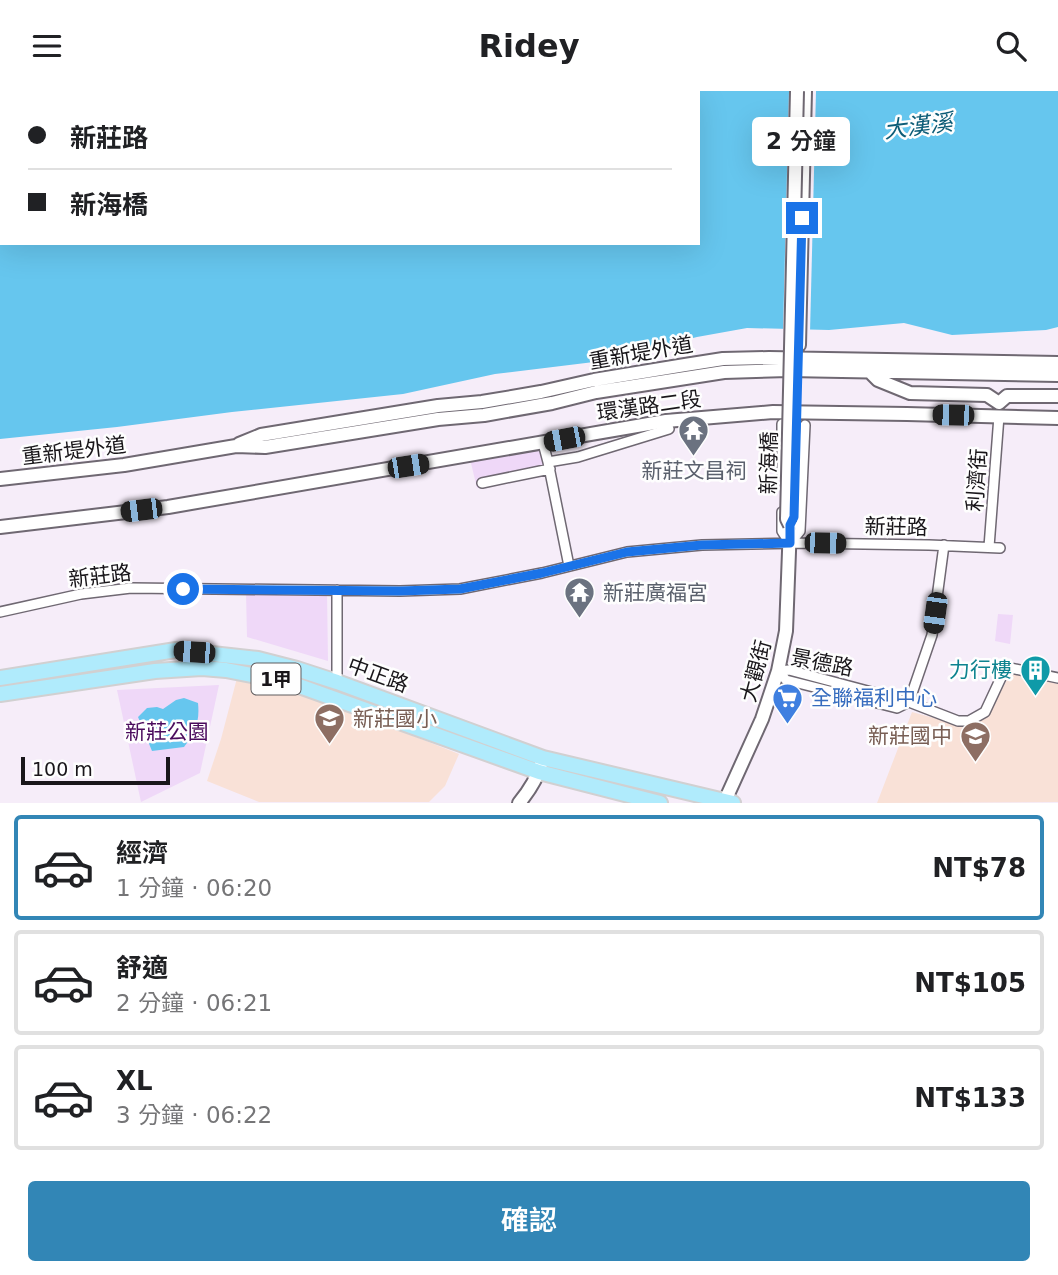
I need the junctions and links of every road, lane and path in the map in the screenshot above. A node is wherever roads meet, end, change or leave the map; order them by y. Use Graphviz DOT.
graph roads {
  1 [pos="797,91"];
  2 [pos="805,91"];
  3 [pos="1058,363"];
  4 [pos="870,372"];
  5 [pos="1058,375"];
  6 [pos="1058,396"];
  7 [pos="999,409"];
  8 [pos="1058,418"];
  9 [pos="666,421"];
  10 [pos="782,424"];
  11 [pos="805,425"];
  12 [pos="543,443"];
  13 [pos="236,446"];
  14 [pos="549,466"];
  15 [pos="0,479"];
  16 [pos="482,483"];
  17 [pos="790,525"];
  18 [pos="0,527"];
  19 [pos="790,543"];
  20 [pos="944,545"];
  21 [pos="989,547"];
  22 [pos="1000,548"];
  23 [pos="569,566"];
  24 [pos="337,590"];
  25 [pos="0,612"];
  26 [pos="778,671"];
  27 [pos="0,678"];
  28 [pos="1058,678"];
  29 [pos="337,682"];
  30 [pos="0,694"];
  31 [pos="909,702"];
  32 [pos="541,765"];
  33 [pos="727,802"];
  34 [pos="519,803"];
  35 [pos="660,803"];
  1 -- 17 [label="street, 新海橋, bridge"];
  2 -- 17 [label="street, 新海橋"];
  3 -- 13 [label="street, 重新堤外道"];
  4 -- 5 [label="street, 重新堤外道"];
  4 -- 7 [label="street"];
  4 -- 13 [label="street, 重新堤外道"];
  6 -- 7 [label="street"];
  7 -- 8 [label="street, 環漢路二段"];
  7 -- 9 [label="street, 環漢路二段"];
  7 -- 21 [label="street, 利濟街"];
  9 -- 12 [label="street, 環漢路二段"];
  9 -- 14 [label="street"];
  10 -- 19 [label="street, 大觀街"];
  11 -- 19 [label="street, 大觀街"];
  12 -- 14 [label="street"];
  12 -- 18 [label="street, 環漢路二段"];
  13 -- 15 [label="street, 重新堤外道"];
  14 -- 16 [label="street"];
  14 -- 23 [label="street"];
  17 -- 19 [label="street, 大觀街"];
  19 -- 20 [label="street, 新莊路"];
  19 -- 23 [label="street, 新莊路"];
  19 -- 26 [label="street, 大觀街"];
  20 -- 21 [label="street, 新莊路"];
  20 -- 31 [label="street"];
  21 -- 22 [label="street, 新莊路"];
  23 -- 24 [label="street, 新莊路"];
  24 -- 25 [label="street, 新莊路"];
  24 -- 29 [label="street"];
  26 -- 31 [label="street, 景德路"];
  26 -- 33 [label="street, 大觀街"];
  27 -- 29 [label="main road, 中正路 / 1甲"];
  28 -- 31 [label="street, 景德路"];
  29 -- 32 [label="main road, 中正路 / 1甲"];
  30 -- 32 [label="main road, 中正路 / 1甲"];
  32 -- 33 [label="main road, 中正路 / 1甲"];
  32 -- 34 [label="street"];
  32 -- 35 [label="main road, 中正路 / 1甲"];
}
